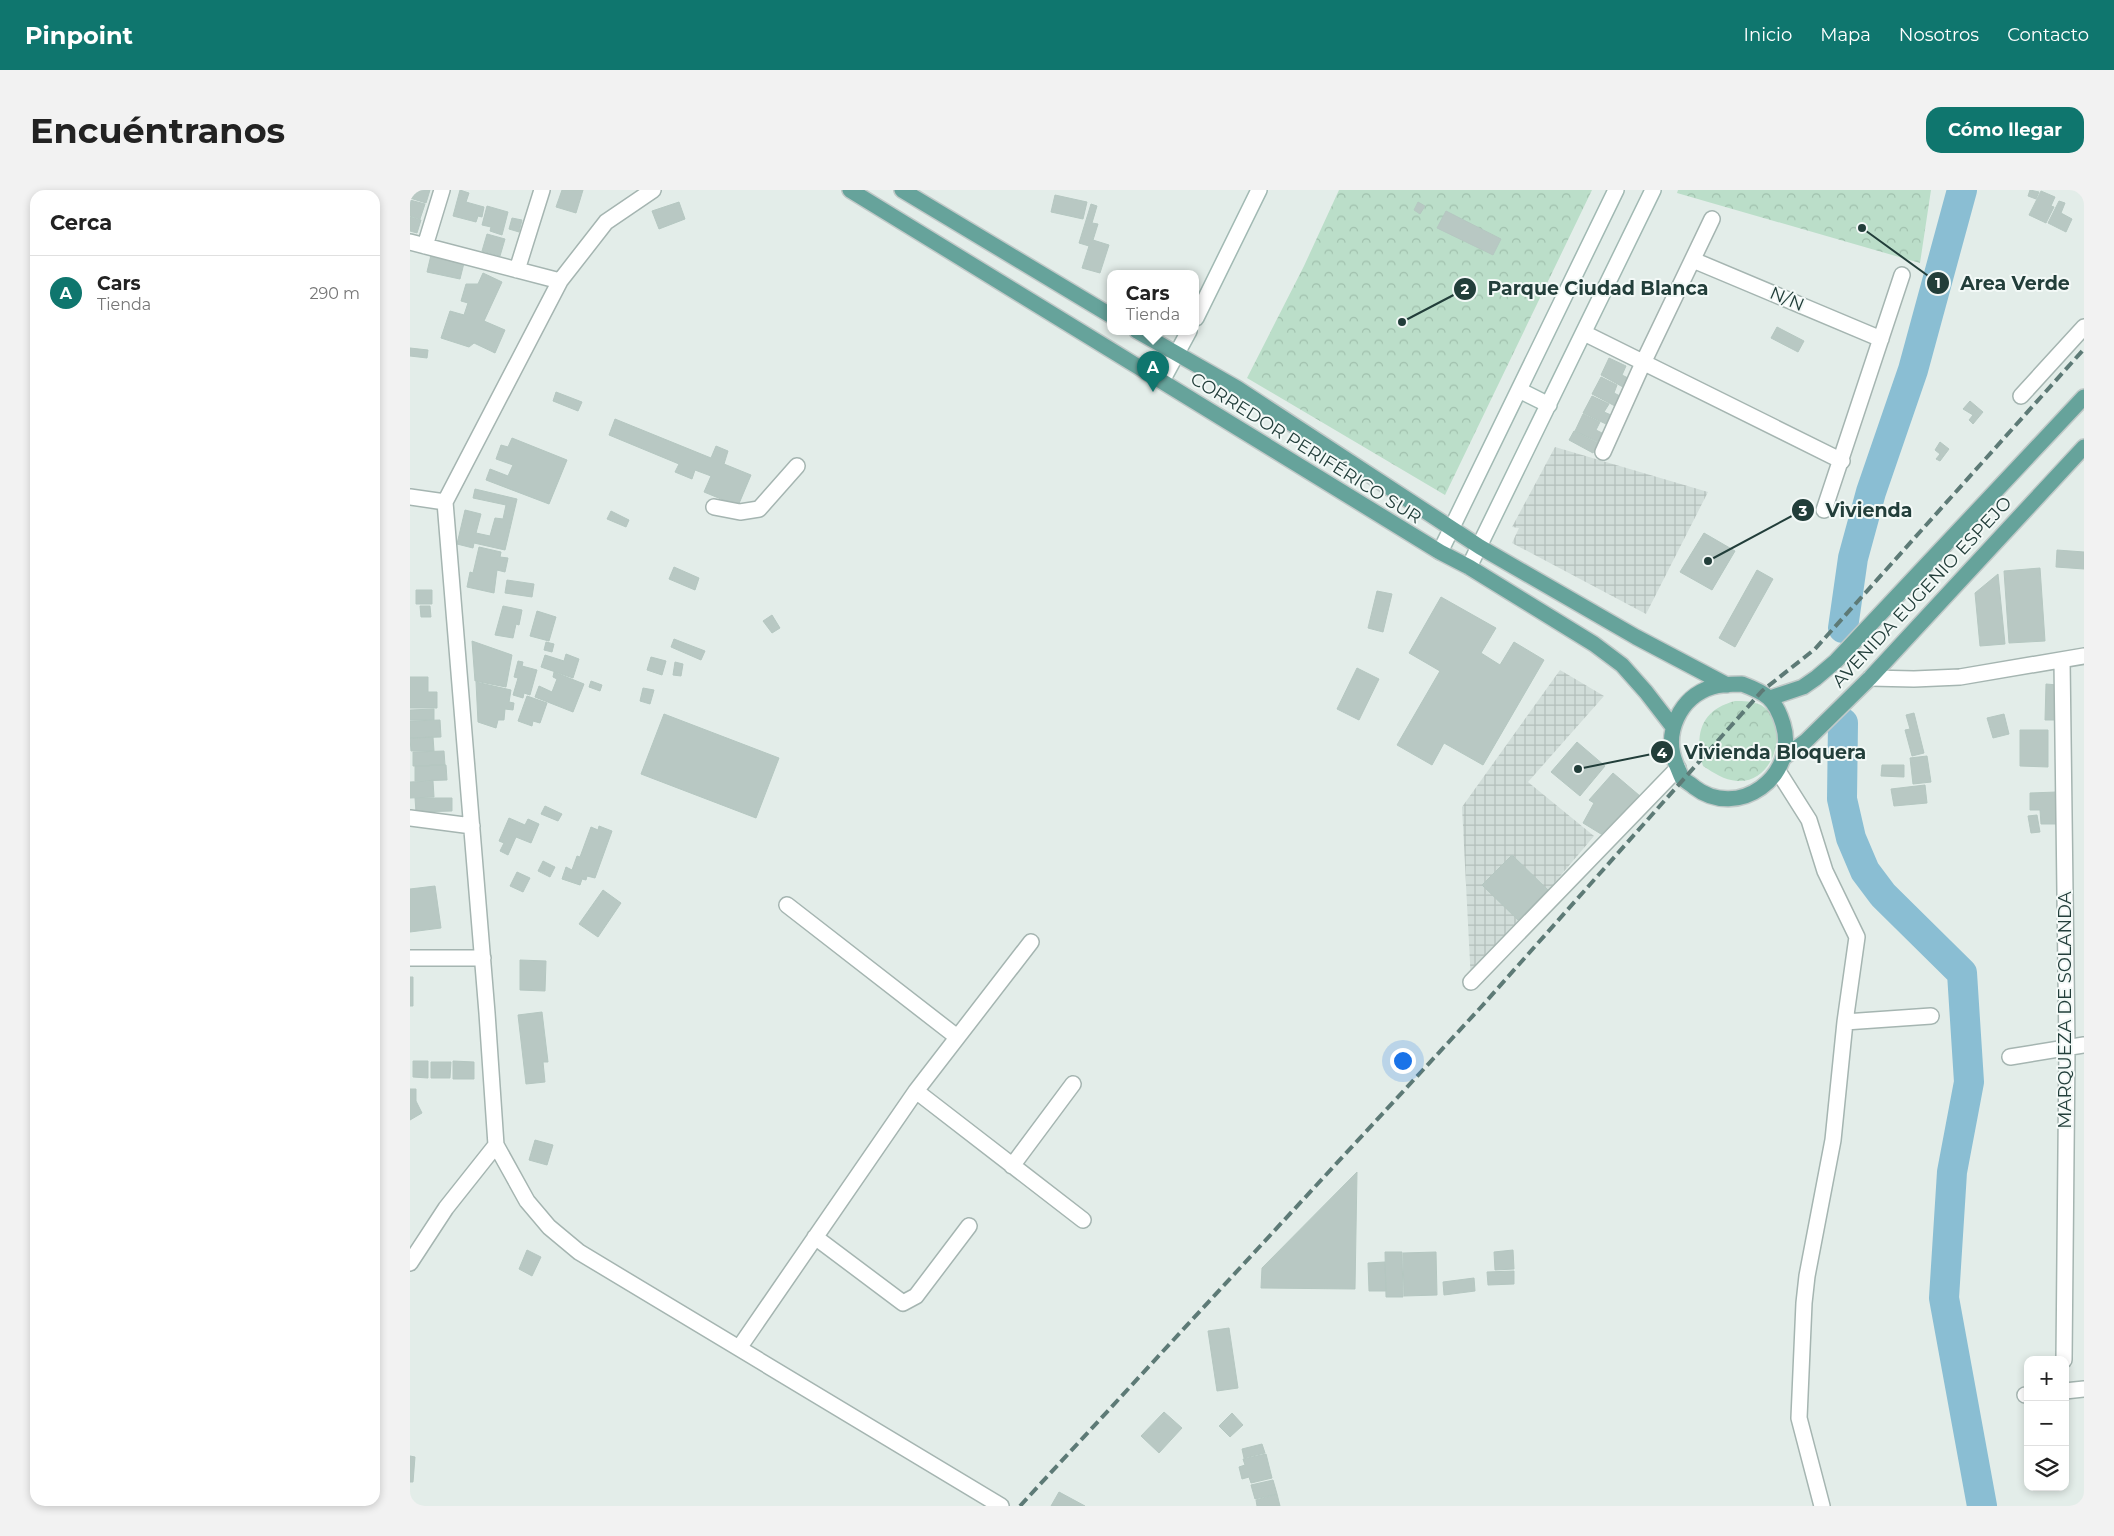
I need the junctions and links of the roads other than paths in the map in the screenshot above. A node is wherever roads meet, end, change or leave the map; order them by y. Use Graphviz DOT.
graph roads {
  1 [pos="442,190"];
  2 [pos="542,190"];
  3 [pos="653,190"];
  4 [pos="850,190"];
  5 [pos="902,190"];
  6 [pos="1259,190"];
  7 [pos="1616,190"];
  8 [pos="1653,190"];
  9 [pos="1712,219"];
  10 [pos="410,242"];
  11 [pos="425,246"];
  12 [pos="1692,260"];
  13 [pos="518,270"];
  14 [pos="1902,275"];
  15 [pos="560,281"];
  16 [pos="1199,312"];
  17 [pos="1107,313"];
  18 [pos="2084,327"];
  19 [pos="1584,333"];
  20 [pos="1143,335"];
  21 [pos="1187,335"];
  22 [pos="1881,339"];
  23 [pos="1177,355"];
  24 [pos="1642,363"];
  25 [pos="1162,382"];
  26 [pos="1519,390"];
  27 [pos="2021,396"];
  28 [pos="2084,397"];
  29 [pos="1549,405"];
  30 [pos="2084,447"];
  31 [pos="1602,452"];
  32 [pos="1842,461"];
  33 [pos="797,466"];
  34 [pos="410,497"];
  35 [pos="445,502"];
  36 [pos="714,507"];
  37 [pos="1824,510"];
  38 [pos="1451,528"];
  39 [pos="1480,547"];
  40 [pos="1440,552"];
  41 [pos="1469,567"];
  42 [pos="2084,656"];
  43 [pos="2062,660"];
  44 [pos="1870,678"];
  45 [pos="1727,685"];
  46 [pos="1770,698"];
  47 [pos="1673,728"];
  48 [pos="1781,765"];
  49 [pos="1678,768"];
  50 [pos="410,818"];
  51 [pos="472,826"];
  52 [pos="787,905"];
  53 [pos="1031,942"];
  54 [pos="410,958"];
  55 [pos="483,958"];
  56 [pos="1471,982"];
  57 [pos="1931,1016"];
  58 [pos="1845,1022"];
  59 [pos="957,1037"];
  60 [pos="2084,1045"];
  61 [pos="2067,1048"];
  62 [pos="2010,1057"];
  63 [pos="1073,1084"];
  64 [pos="916,1091"];
  65 [pos="496,1145"];
  66 [pos="1012,1166"];
  67 [pos="1083,1220"];
  68 [pos="969,1226"];
  69 [pos="815,1237"];
  70 [pos="410,1263"];
  71 [pos="739,1348"];
  72 [pos="2064,1356"];
  73 [pos="2084,1389"];
  74 [pos="2069,1391"];
  75 [pos="1001,1506"];
  76 [pos="1822,1506"];
  1 -- 11 [label="street"];
  2 -- 13 [label="street"];
  3 -- 15 [label="street"];
  4 -- 25 [label="main road, CORREDOR PERIFÉRICO SUR"];
  5 -- 17 [label="main road"];
  6 -- 16 [label="street"];
  7 -- 26 [label="street"];
  8 -- 19 [label="street"];
  9 -- 12 [label="street"];
  10 -- 11 [label="street"];
  11 -- 13 [label="street"];
  12 -- 22 [label="street, N/N"];
  12 -- 24 [label="street"];
  13 -- 15 [label="street"];
  14 -- 22 [label="street"];
  15 -- 35 [label="street"];
  18 -- 27 [label="street"];
  19 -- 24 [label="street"];
  19 -- 29 [label="street"];
  20 -- 23 [label="main road, CORREDOR PERIFÉRICO SUR"];
  21 -- 23 [label="street"];
  22 -- 32 [label="street"];
  23 -- 25 [label="street"];
  23 -- 38 [label="main road, CORREDOR PERIFÉRICO SUR"];
  24 -- 31 [label="street"];
  24 -- 32 [label="street"];
  25 -- 40 [label="main road, CORREDOR PERIFÉRICO SUR"];
  26 -- 29 [label="street"];
  26 -- 38 [label="street"];
  28 -- 46 [label="main road, AVENIDA EUGENIO ESPEJO"];
  29 -- 39 [label="street"];
  30 -- 44 [label="main road, AVENIDA EUGENIO ESPEJO"];
  32 -- 37 [label="street"];
  33 -- 36 [label="street"];
  34 -- 35 [label="street"];
  35 -- 51 [label="street"];
  38 -- 39 [label="main road, CORREDOR PERIFÉRICO SUR"];
  38 -- 40 [label="street"];
  39 -- 41 [label="street"];
  39 -- 45 [label="main road, CORREDOR PERIFÉRICO SUR"];
  40 -- 41 [label="main road, CORREDOR PERIFÉRICO SUR"];
  41 -- 47 [label="main road, CORREDOR PERIFÉRICO SUR"];
  42 -- 43 [label="street"];
  43 -- 44 [label="street"];
  43 -- 61 [label="street, MARQUEZA DE SOLANDA"];
  44 -- 48 [label="main road, AVENIDA EUGENIO ESPEJO"];
  45 -- 46 [label="main road"];
  45 -- 47 [label="main road"];
  46 -- 48 [label="main road"];
  47 -- 49 [label="main road"];
  48 -- 49 [label="main road"];
  48 -- 58 [label="street"];
  49 -- 56 [label="street"];
  50 -- 51 [label="street"];
  51 -- 55 [label="street"];
  52 -- 59 [label="street"];
  53 -- 59 [label="street"];
  54 -- 55 [label="street"];
  55 -- 65 [label="street"];
  57 -- 58 [label="street"];
  58 -- 76 [label="street"];
  59 -- 64 [label="street"];
  60 -- 61 [label="street"];
  61 -- 62 [label="street"];
  61 -- 72 [label="street, MARQUEZA DE SOLANDA"];
  63 -- 66 [label="street"];
  64 -- 66 [label="street"];
  64 -- 69 [label="street"];
  65 -- 70 [label="street"];
  65 -- 71 [label="street"];
  66 -- 67 [label="street"];
  68 -- 69 [label="street"];
  69 -- 71 [label="street"];
  71 -- 75 [label="street"];
  73 -- 74 [label="street"];
}
